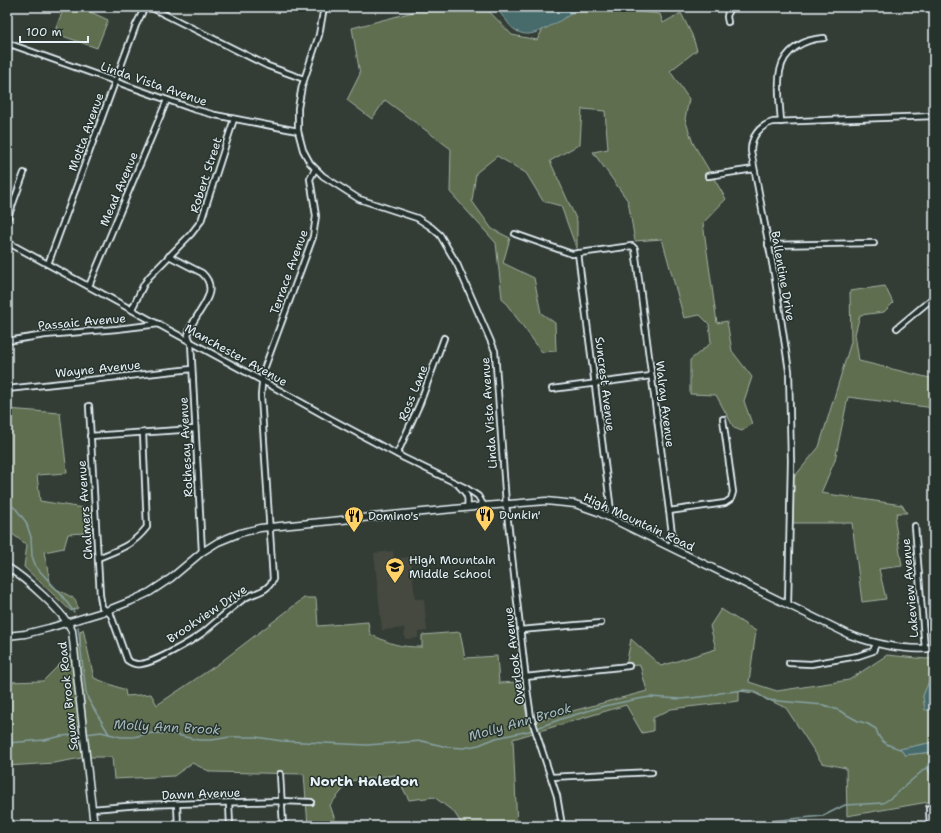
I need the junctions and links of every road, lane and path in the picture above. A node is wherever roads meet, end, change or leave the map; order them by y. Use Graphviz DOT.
graph roads {
  1 [pos="145,7"];
  2 [pos="150,7"];
  3 [pos="324,7"];
  4 [pos="729,7"];
  5 [pos="728,22"];
  6 [pos="824,38"];
  7 [pos="9,44"];
  8 [pos="7,53"];
  9 [pos="304,79"];
  10 [pos="115,82"];
  11 [pos="167,100"];
  12 [pos="934,116"];
  13 [pos="234,119"];
  14 [pos="781,122"];
  15 [pos="298,131"];
  16 [pos="315,169"];
  17 [pos="754,169"];
  18 [pos="24,173"];
  19 [pos="708,176"];
  20 [pos="7,220"];
  21 [pos="515,234"];
  22 [pos="7,242"];
  23 [pos="874,243"];
  24 [pos="768,245"];
  25 [pos="578,253"];
  26 [pos="169,256"];
  27 [pos="48,264"];
  28 [pos="89,286"];
  29 [pos="934,297"];
  30 [pos="132,309"];
  31 [pos="159,324"];
  32 [pos="897,328"];
  33 [pos="444,338"];
  34 [pos="7,341"];
  35 [pos="190,341"];
  36 [pos="192,369"];
  37 [pos="651,376"];
  38 [pos="262,380"];
  39 [pos="595,383"];
  40 [pos="7,389"];
  41 [pos="552,389"];
  42 [pos="89,406"];
  43 [pos="723,420"];
  44 [pos="194,429"];
  45 [pos="143,433"];
  46 [pos="90,436"];
  47 [pos="397,454"];
  48 [pos="457,484"];
  49 [pos="506,504"];
  50 [pos="484,506"];
  51 [pos="467,508"];
  52 [pos="669,511"];
  53 [pos="608,517"];
  54 [pos="915,526"];
  55 [pos="270,527"];
  56 [pos="670,548"];
  57 [pos="202,552"];
  58 [pos="98,558"];
  59 [pos="7,567"];
  60 [pos="788,605"];
  61 [pos="106,611"];
  62 [pos="67,623"];
  63 [pos="601,623"];
  64 [pos="520,630"];
  65 [pos="7,636"];
  66 [pos="876,644"];
  67 [pos="934,648"];
  68 [pos="925,649"];
  69 [pos="789,663"];
  70 [pos="629,666"];
  71 [pos="525,677"];
  72 [pos="652,772"];
  73 [pos="280,774"];
  74 [pos="551,776"];
  75 [pos="281,801"];
  76 [pos="311,802"];
  77 [pos="229,803"];
  78 [pos="177,804"];
  79 [pos="92,808"];
  80 [pos="929,808"];
  81 [pos="94,826"];
  82 [pos="178,826"];
  83 [pos="230,826"];
  84 [pos="283,826"];
  85 [pos="562,826"];
  86 [pos="930,826"];
  1 -- 10 [label="street, Motta Avenue"];
  2 -- 9 [label="street"];
  3 -- 9 [label="street"];
  4 -- 5 [label="street"];
  6 -- 14 [label="street"];
  7 -- 8 [label="street"];
  7 -- 10 [label="street, Linda Vista Avenue"];
  9 -- 15 [label="street"];
  10 -- 11 [label="street, Linda Vista Avenue"];
  10 -- 27 [label="street, Motta Avenue"];
  11 -- 13 [label="street, Linda Vista Avenue"];
  11 -- 28 [label="street, Mead Avenue"];
  12 -- 14 [label="street, Ballentine Drive"];
  13 -- 15 [label="street, Linda Vista Avenue"];
  13 -- 26 [label="street, Robert Street"];
  14 -- 17 [label="street, Ballentine Drive"];
  15 -- 16 [label="street"];
  16 -- 38 [label="street, Terrace Avenue"];
  16 -- 49 [label="street, Linda Vista Avenue"];
  17 -- 19 [label="street"];
  17 -- 24 [label="street, Ballentine Drive"];
  18 -- 20 [label="street"];
  21 -- 25 [label="street"];
  22 -- 27 [label="street, Manchester Avenue"];
  23 -- 24 [label="street"];
  24 -- 60 [label="street, Ballentine Drive"];
  25 -- 37 [label="street, Walray Avenue"];
  25 -- 39 [label="street, Suncrest Avenue"];
  26 -- 30 [label="street, Robert Street"];
  26 -- 35 [label="street, Rothesay Avenue"];
  27 -- 28 [label="street, Manchester Avenue"];
  28 -- 30 [label="street, Manchester Avenue"];
  29 -- 32 [label="street"];
  30 -- 31 [label="street, Manchester Avenue"];
  31 -- 34 [label="street, Passaic Avenue"];
  31 -- 35 [label="street, Manchester Avenue"];
  33 -- 47 [label="street, Ross Lane"];
  35 -- 36 [label="street, Rothesay Avenue"];
  35 -- 38 [label="street, Manchester Avenue"];
  36 -- 40 [label="street, Wayne Avenue"];
  36 -- 44 [label="street, Rothesay Avenue"];
  37 -- 39 [label="street"];
  37 -- 52 [label="street, Walray Avenue"];
  38 -- 47 [label="street, Manchester Avenue"];
  38 -- 55 [label="street, Terrace Avenue"];
  39 -- 41 [label="street"];
  39 -- 53 [label="street, Suncrest Avenue"];
  42 -- 46 [label="street, Chalmers Avenue"];
  43 -- 52 [label="street"];
  44 -- 45 [label="street"];
  44 -- 57 [label="street, Rothesay Avenue"];
  45 -- 46 [label="street"];
  45 -- 58 [label="street"];
  46 -- 58 [label="street, Chalmers Avenue"];
  47 -- 48 [label="street, Manchester Avenue"];
  48 -- 50 [label="street, Manchester Avenue"];
  48 -- 51 [label="street, Manchester Avenue"];
  49 -- 50 [label="street, High Mountain Road"];
  49 -- 53 [label="street, High Mountain Road"];
  49 -- 64 [label="street, Overlook Avenue"];
  50 -- 51 [label="street, High Mountain Road"];
  51 -- 55 [label="street, High Mountain Road"];
  52 -- 56 [label="street, Walray Avenue"];
  53 -- 56 [label="street, High Mountain Road"];
  54 -- 68 [label="street, Lakeview Avenue"];
  55 -- 57 [label="street, High Mountain Road"];
  55 -- 61 [label="street, Brookview Drive"];
  56 -- 60 [label="street, High Mountain Road"];
  57 -- 61 [label="street, High Mountain Road"];
  58 -- 61 [label="street, Chalmers Avenue"];
  59 -- 62 [label="street, Squaw Brook Road"];
  60 -- 66 [label="street, High Mountain Road"];
  61 -- 62 [label="street, High Mountain Road"];
  62 -- 65 [label="street, High Mountain Road"];
  62 -- 79 [label="street, Squaw Brook Road"];
  63 -- 64 [label="street"];
  64 -- 71 [label="street, Overlook Avenue"];
  66 -- 68 [label="street, High Mountain Road"];
  66 -- 69 [label="street"];
  67 -- 68 [label="street, High Mountain Road"];
  70 -- 71 [label="street"];
  71 -- 74 [label="street, Overlook Avenue"];
  72 -- 74 [label="street"];
  73 -- 75 [label="street"];
  74 -- 85 [label="street, Overlook Avenue"];
  75 -- 76 [label="street, Dawn Avenue"];
  75 -- 77 [label="street, Dawn Avenue"];
  75 -- 84 [label="street"];
  77 -- 78 [label="street, Dawn Avenue"];
  77 -- 83 [label="street"];
  78 -- 79 [label="street, Dawn Avenue"];
  78 -- 82 [label="street"];
  79 -- 81 [label="street, Squaw Brook Road"];
  80 -- 86 [label="street"];
}
